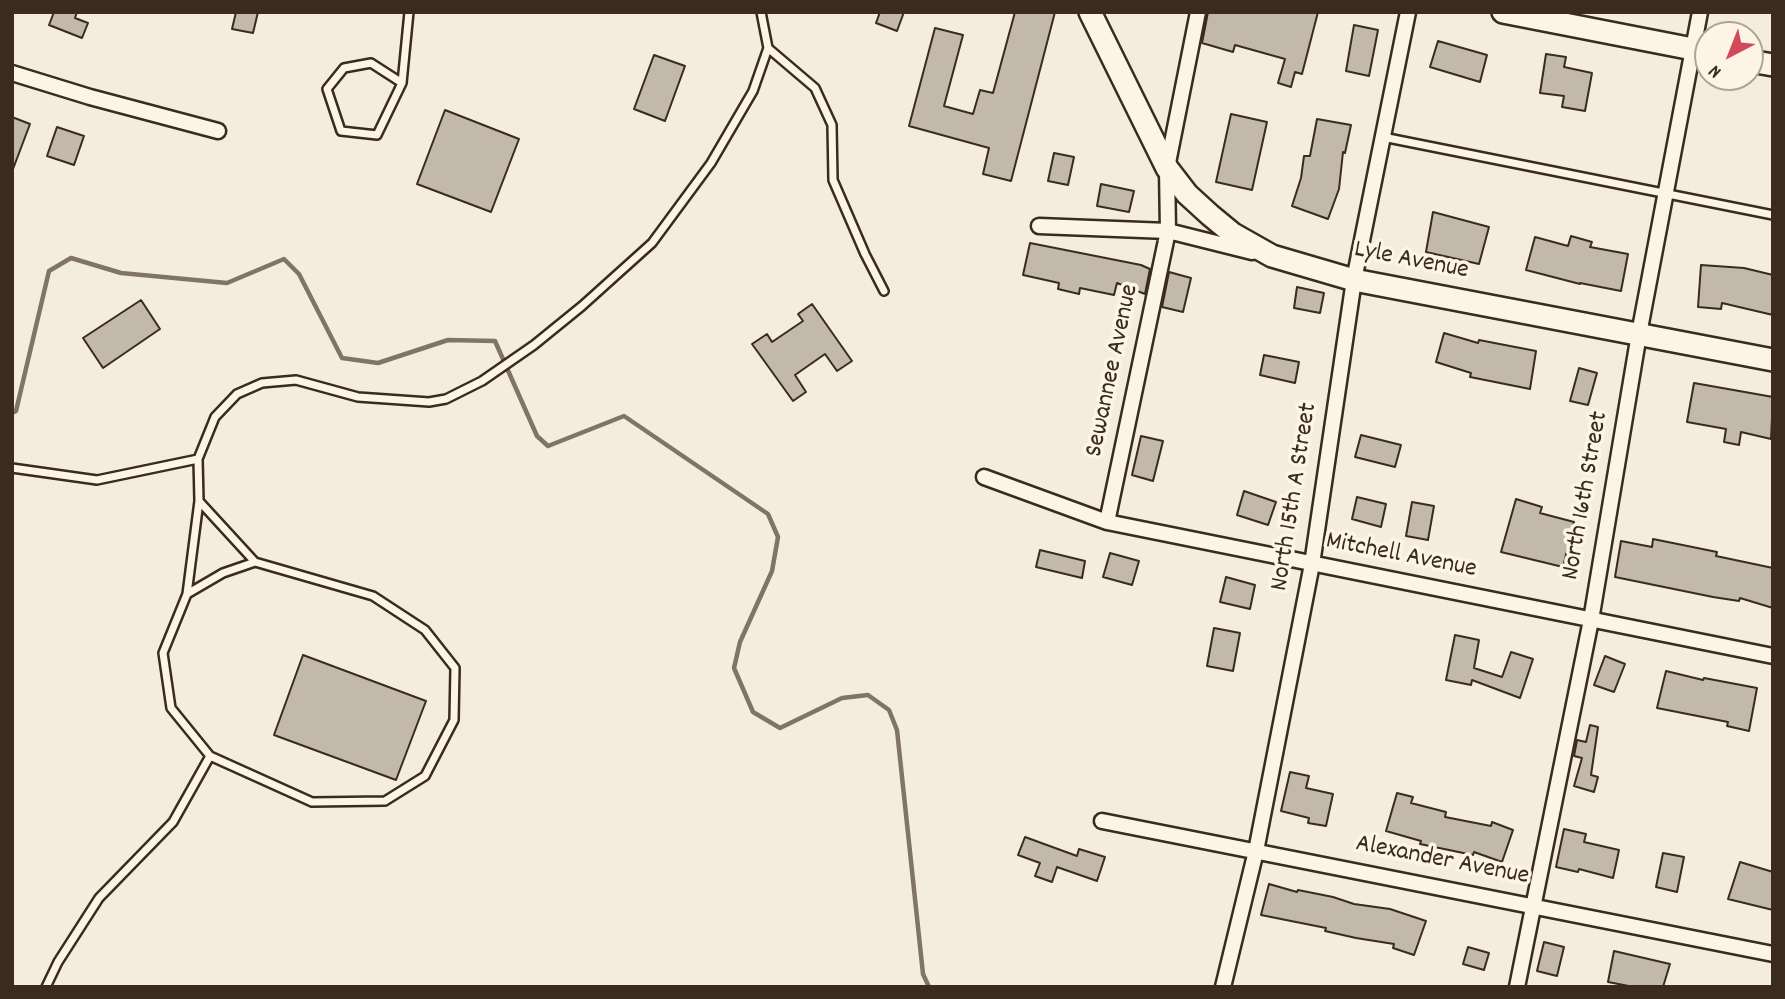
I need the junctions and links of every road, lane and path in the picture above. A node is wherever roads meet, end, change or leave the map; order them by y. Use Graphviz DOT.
graph roads {
  1 [pos="409,12"];
  2 [pos="761,12"];
  3 [pos="1090,12"];
  4 [pos="1198,12"];
  5 [pos="1408,12"];
  6 [pos="1503,12"];
  7 [pos="768,48"];
  8 [pos="1694,50"];
  9 [pos="12,73"];
  10 [pos="1694,76"];
  11 [pos="402,83"];
  12 [pos="218,131"];
  13 [pos="1383,137"];
  14 [pos="1167,168"];
  15 [pos="1665,195"];
  16 [pos="1773,215"];
  17 [pos="1040,226"];
  18 [pos="1168,231"];
  19 [pos="1272,257"];
  20 [pos="1354,280"];
  21 [pos="884,291"];
  22 [pos="1639,334"];
  23 [pos="1773,360"];
  24 [pos="198,459"];
  25 [pos="12,468"];
  26 [pos="984,477"];
  27 [pos="199,501"];
  28 [pos="1107,522"];
  29 [pos="255,562"];
  30 [pos="1312,564"];
  31 [pos="187,594"];
  32 [pos="1591,620"];
  33 [pos="1773,656"];
  34 [pos="210,756"];
  35 [pos="1102,821"];
  36 [pos="1256,851"];
  37 [pos="1533,905"];
  38 [pos="1773,954"];
  39 [pos="46,987"];
  40 [pos="1223,987"];
  41 [pos="1517,987"];
  1 -- 11 [label="lane"];
  2 -- 7 [label="lane"];
  3 -- 14 [label="main road"];
  4 -- 14 [label="street, Sewannee Avenue"];
  5 -- 13 [label="street, North 15th A Street"];
  6 -- 8 [label="main road"];
  7 -- 21 [label="lane"];
  7 -- 24 [label="lane"];
  9 -- 12 [label="street"];
  10 -- 15 [label="street, North 16th Street"];
  11 -- 11 [label="lane"];
  13 -- 15 [label="lane"];
  13 -- 20 [label="street, North 15th A Street"];
  14 -- 18 [label="street, Sewannee Avenue"];
  14 -- 19 [label="main road"];
  15 -- 16 [label="lane"];
  15 -- 22 [label="street, North 16th Street"];
  17 -- 18 [label="street, Lyle Avenue"];
  18 -- 19 [label="street, Lyle Avenue"];
  18 -- 28 [label="street, Sewannee Avenue"];
  19 -- 20 [label="main road, Lyle Avenue"];
  20 -- 22 [label="main road, Lyle Avenue"];
  20 -- 30 [label="street, North 15th A Street"];
  22 -- 23 [label="main road, Lyle Avenue"];
  22 -- 32 [label="street, North 16th Street"];
  24 -- 25 [label="lane"];
  24 -- 27 [label="lane"];
  26 -- 28 [label="street, Mitchell Avenue"];
  27 -- 29 [label="lane"];
  27 -- 31 [label="lane"];
  28 -- 30 [label="street, Mitchell Avenue"];
  29 -- 31 [label="lane"];
  29 -- 34 [label="lane"];
  30 -- 32 [label="street, Mitchell Avenue"];
  30 -- 36 [label="street, North 15th A Street"];
  31 -- 34 [label="lane"];
  32 -- 33 [label="street, Mitchell Avenue"];
  32 -- 37 [label="street, North 16th Street"];
  34 -- 39 [label="lane"];
  35 -- 36 [label="street, Alexander Avenue"];
  36 -- 37 [label="street, Alexander Avenue"];
  36 -- 40 [label="street, North 15th A Street"];
  37 -- 38 [label="street, Alexander Avenue"];
  37 -- 41 [label="street, North 16th Street"];
}
